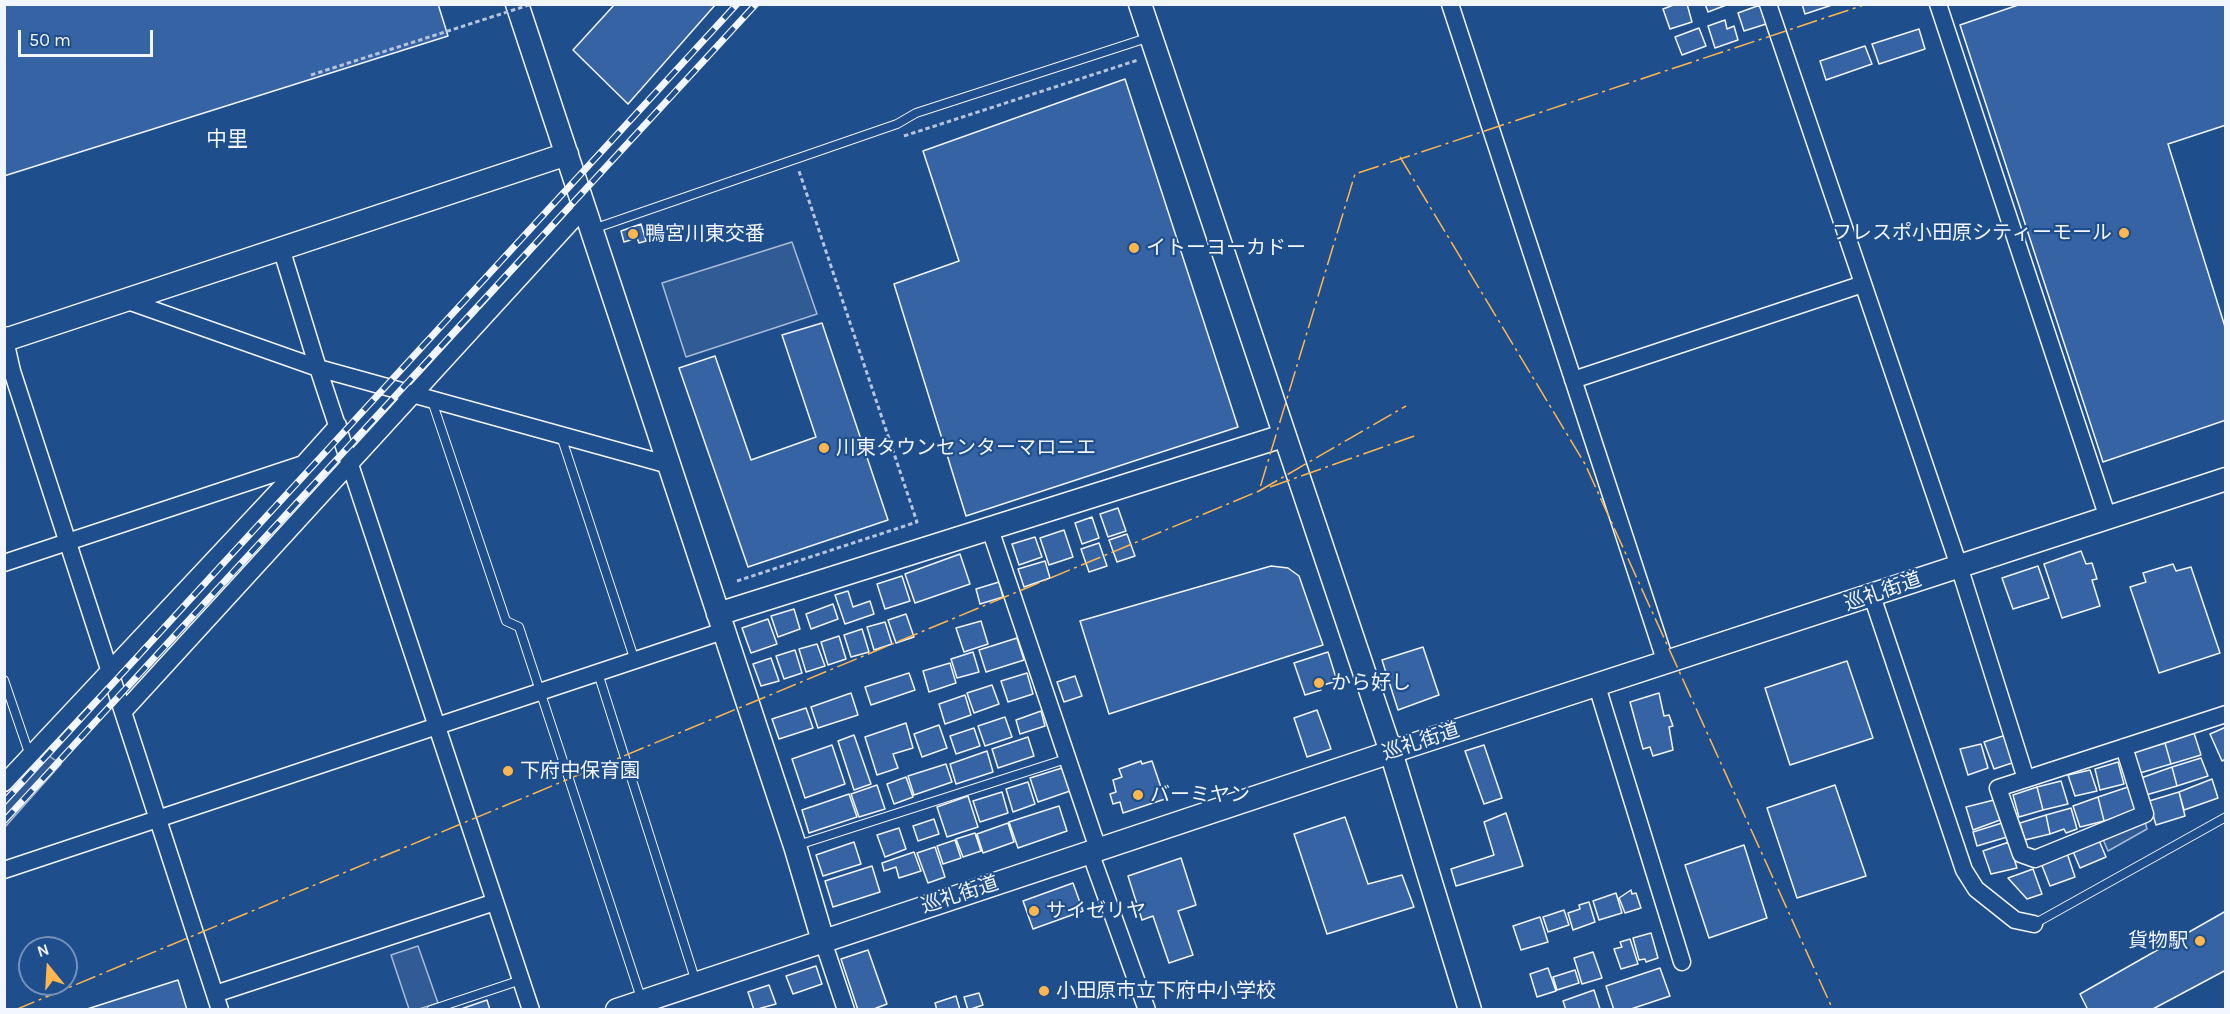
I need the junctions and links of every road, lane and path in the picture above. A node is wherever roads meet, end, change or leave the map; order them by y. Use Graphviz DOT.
graph roads {
  1 [pos="517,4"];
  2 [pos="532,4"];
  3 [pos="1140,4"];
  4 [pos="1450,4"];
  5 [pos="1768,4"];
  6 [pos="1938,4"];
  7 [pos="1151,37"];
  8 [pos="311,75"];
  9 [pos="567,154"];
  10 [pos="799,169"];
  11 [pos="588,219"];
  12 [pos="281,248"];
  13 [pos="1863,284"];
  14 [pos="125,300"];
  15 [pos="5,339"];
  16 [pos="318,368"];
  17 [pos="1573,380"];
  18 [pos="412,395"];
  19 [pos="432,400"];
  20 [pos="338,425"];
  21 [pos="561,435"];
  22 [pos="1283,436"];
  23 [pos="350,463"];
  24 [pos="303,464"];
  25 [pos="669,465"];
  26 [pos="2226,479"];
  27 [pos="2108,518"];
  28 [pos="990,529"];
  29 [pos="68,542"];
  30 [pos="4,563"];
  31 [pos="1959,566"];
  32 [pos="737,581"];
  33 [pos="1872,596"];
  34 [pos="720,622"];
  35 [pos="635,661"];
  36 [pos="1666,663"];
  37 [pos="109,669"];
  38 [pos="598,673"];
  39 [pos="4,680"];
  40 [pos="1597,686"];
  41 [pos="540,693"];
  42 [pos="123,712"];
  43 [pos="2226,714"];
  44 [pos="437,727"];
  45 [pos="2124,747"];
  46 [pos="1391,752"];
  47 [pos="30,756"];
  48 [pos="1065,759"];
  49 [pos="2026,779"];
  50 [pos="4,783"];
  51 [pos="2226,817"];
  52 [pos="159,820"];
  53 [pos="795,846"];
  54 [pos="1094,850"];
  55 [pos="4,870"];
  56 [pos="495,902"];
  57 [pos="2034,924"];
  58 [pos="823,941"];
  59 [pos="1682,962"];
  60 [pos="521,980"];
  61 [pos="696,982"];
  62 [pos="642,1001"];
  63 [pos="218,1002"];
  64 [pos="430,1010"];
  65 [pos="531,1010"];
  66 [pos="617,1010"];
  67 [pos="846,1010"];
  68 [pos="1147,1010"];
  69 [pos="1470,1010"];
  1 -- 9 [label="street"];
  2 -- 8 [label="path, bridge"];
  3 -- 7 [label="street"];
  4 -- 17 [label="street"];
  5 -- 13 [label="street"];
  6 -- 27 [label="street"];
  7 -- 11 [label="lane"];
  7 -- 22 [label="street"];
  9 -- 11 [label="street"];
  9 -- 12 [label="street"];
  10 -- 32 [label="path"];
  11 -- 18 [label="street"];
  11 -- 25 [label="street"];
  12 -- 14 [label="street"];
  12 -- 16 [label="street"];
  13 -- 17 [label="street"];
  13 -- 31 [label="street"];
  14 -- 15 [label="street"];
  14 -- 16 [label="street"];
  15 -- 29 [label="street"];
  16 -- 18 [label="street"];
  16 -- 20 [label="street"];
  17 -- 36 [label="street"];
  18 -- 19 [label="street"];
  18 -- 23 [label="street"];
  19 -- 21 [label="street"];
  19 -- 41 [label="lane"];
  20 -- 23 [label="street"];
  20 -- 24 [label="street"];
  21 -- 25 [label="street"];
  21 -- 35 [label="lane"];
  22 -- 28 [label="street"];
  22 -- 46 [label="street"];
  23 -- 42 [label="street"];
  23 -- 44 [label="street"];
  24 -- 29 [label="street"];
  24 -- 37 [label="street"];
  25 -- 34 [label="street"];
  26 -- 27 [label="street, 巡礼街道"];
  27 -- 31 [label="street, 巡礼街道"];
  28 -- 34 [label="street"];
  28 -- 48 [label="street"];
  29 -- 30 [label="street"];
  29 -- 37 [label="street"];
  31 -- 33 [label="street, 巡礼街道"];
  31 -- 49 [label="street"];
  33 -- 36 [label="street, 巡礼街道"];
  33 -- 57 [label="street"];
  34 -- 35 [label="street"];
  34 -- 53 [label="street"];
  35 -- 38 [label="street"];
  36 -- 40 [label="street, 巡礼街道"];
  37 -- 42 [label="street"];
  37 -- 47 [label="street"];
  38 -- 41 [label="street"];
  38 -- 61 [label="lane"];
  39 -- 47 [label="lane"];
  40 -- 46 [label="street, 巡礼街道"];
  40 -- 59 [label="street"];
  41 -- 44 [label="street"];
  41 -- 62 [label="lane"];
  42 -- 52 [label="street"];
  43 -- 45 [label="street"];
  44 -- 52 [label="street"];
  44 -- 56 [label="street"];
  45 -- 49 [label="street"];
  45 -- 49 [label="street"];
  46 -- 54 [label="street, 巡礼街道"];
  46 -- 69 [label="street"];
  47 -- 50 [label="street"];
  48 -- 53 [label="lane"];
  48 -- 54 [label="street"];
  51 -- 57 [label="lane"];
  52 -- 55 [label="street"];
  52 -- 63 [label="street"];
  53 -- 58 [label="street"];
  54 -- 58 [label="street, 巡礼街道"];
  54 -- 68 [label="street"];
  56 -- 60 [label="street"];
  56 -- 63 [label="street"];
  58 -- 61 [label="street, 巡礼街道"];
  58 -- 67 [label="street"];
  60 -- 64 [label="lane"];
  60 -- 65 [label="street"];
  61 -- 62 [label="street, 巡礼街道"];
  62 -- 66 [label="street, 巡礼街道"];
}
